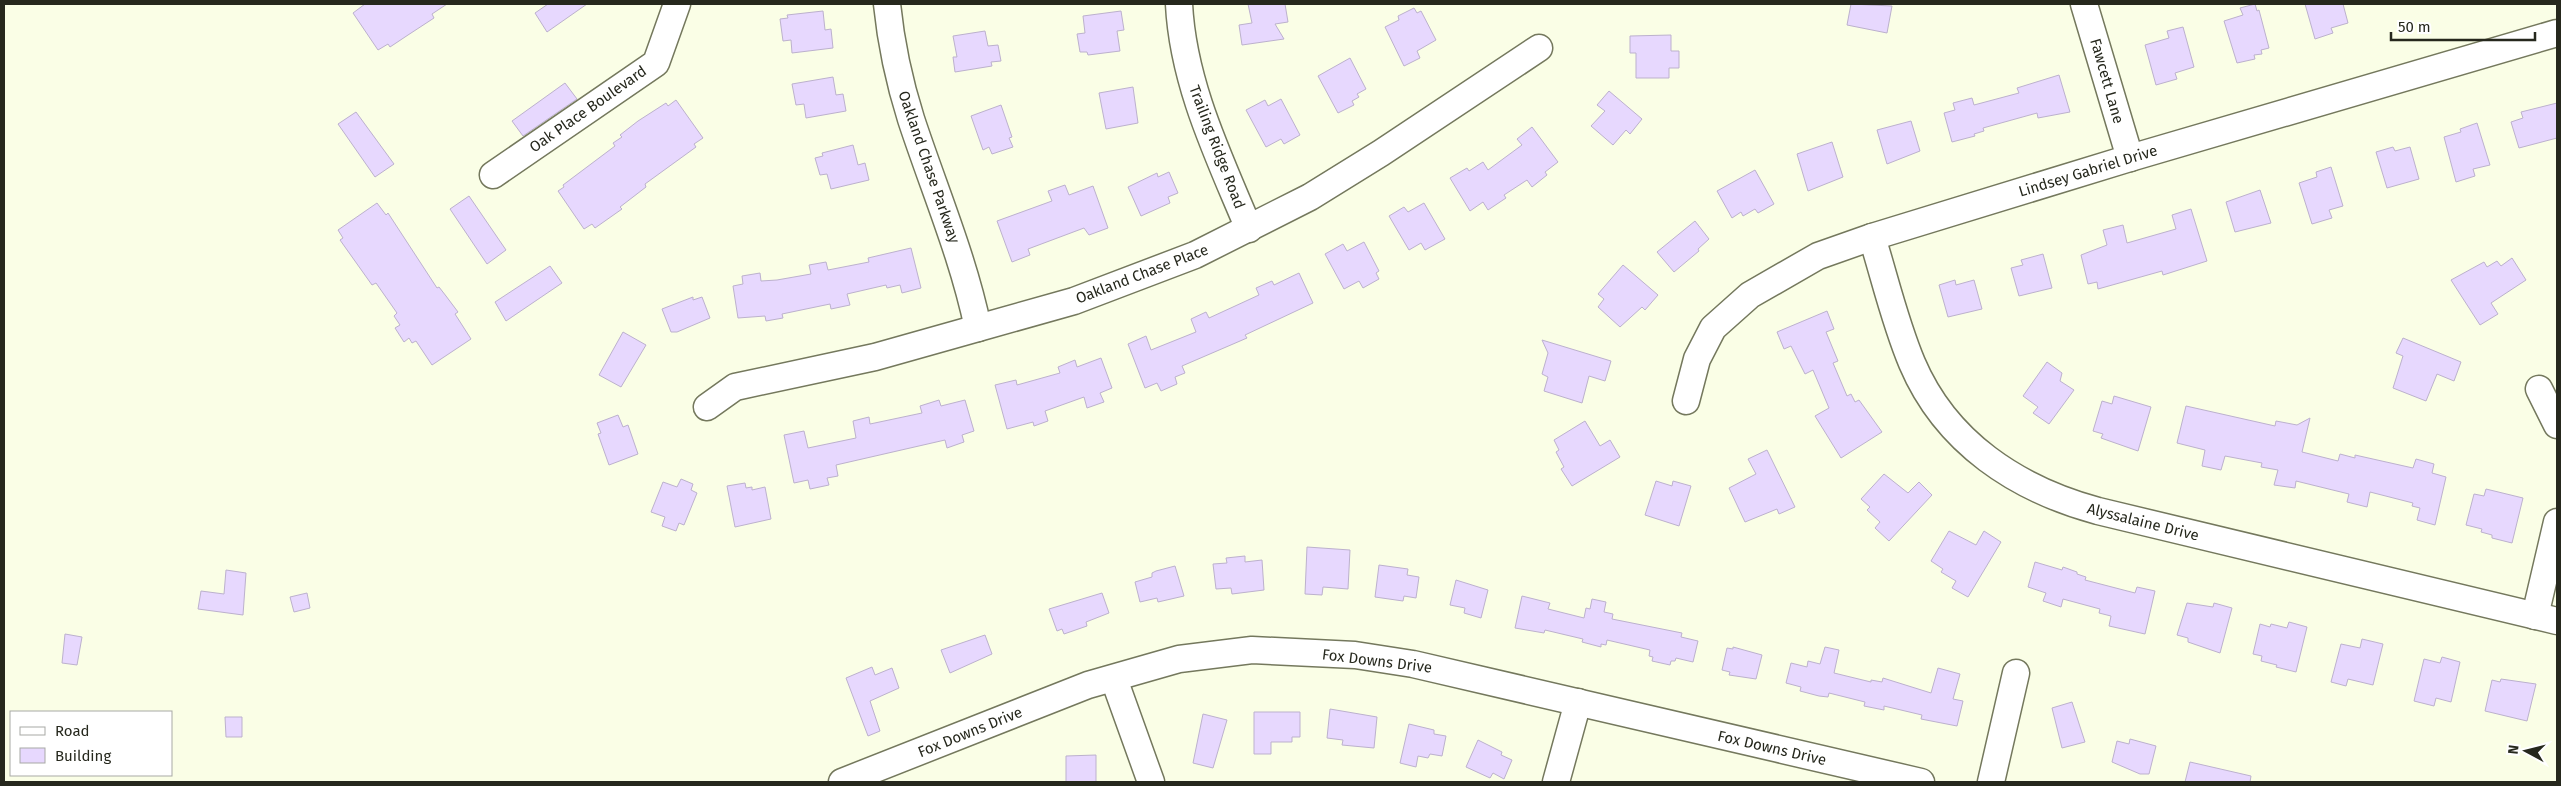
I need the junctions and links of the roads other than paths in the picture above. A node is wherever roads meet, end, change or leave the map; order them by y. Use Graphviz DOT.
graph roads {
  1 [pos="677,4"];
  2 [pos="887,4"];
  3 [pos="1179,4"];
  4 [pos="2084,4"];
  5 [pos="2557,33"];
  6 [pos="1539,48"];
  7 [pos="2130,158"];
  8 [pos="493,175"];
  9 [pos="1249,230"];
  10 [pos="1872,237"];
  11 [pos="978,328"];
  12 [pos="2539,389"];
  13 [pos="1686,401"];
  14 [pos="707,407"];
  15 [pos="2557,425"];
  16 [pos="2557,522"];
  17 [pos="2546,618"];
  18 [pos="2016,673"];
  19 [pos="1114,680"];
  20 [pos="1578,702"];
  21 [pos="1849,774"];
  22 [pos="842,782"];
  23 [pos="1151,782"];
  24 [pos="1556,782"];
  25 [pos="1921,782"];
  26 [pos="1991,782"];
  1 -- 8 [label="street, Oak Place Boulevard"];
  2 -- 11 [label="street, Oakland Chase Parkway"];
  3 -- 9 [label="street, Trailing Ridge Road"];
  4 -- 7 [label="street, Fawcett Lane"];
  5 -- 7 [label="street, Lindsey Gabriel Drive"];
  6 -- 9 [label="street, Oakland Chase Place"];
  7 -- 10 [label="street, Lindsey Gabriel Drive"];
  9 -- 11 [label="street, Oakland Chase Place"];
  10 -- 13 [label="street, Lindsey Gabriel Drive"];
  10 -- 17 [label="street, Alyssalaine Drive"];
  11 -- 14 [label="street, Oakland Chase Place"];
  12 -- 15 [label="street"];
  16 -- 17 [label="street"];
  18 -- 26 [label="street"];
  19 -- 20 [label="street, Fox Downs Drive"];
  19 -- 22 [label="street, Fox Downs Drive"];
  19 -- 23 [label="street"];
  20 -- 21 [label="street, Fox Downs Drive"];
  20 -- 24 [label="street"];
  21 -- 25 [label="street, Fox Downs Drive"];
}
